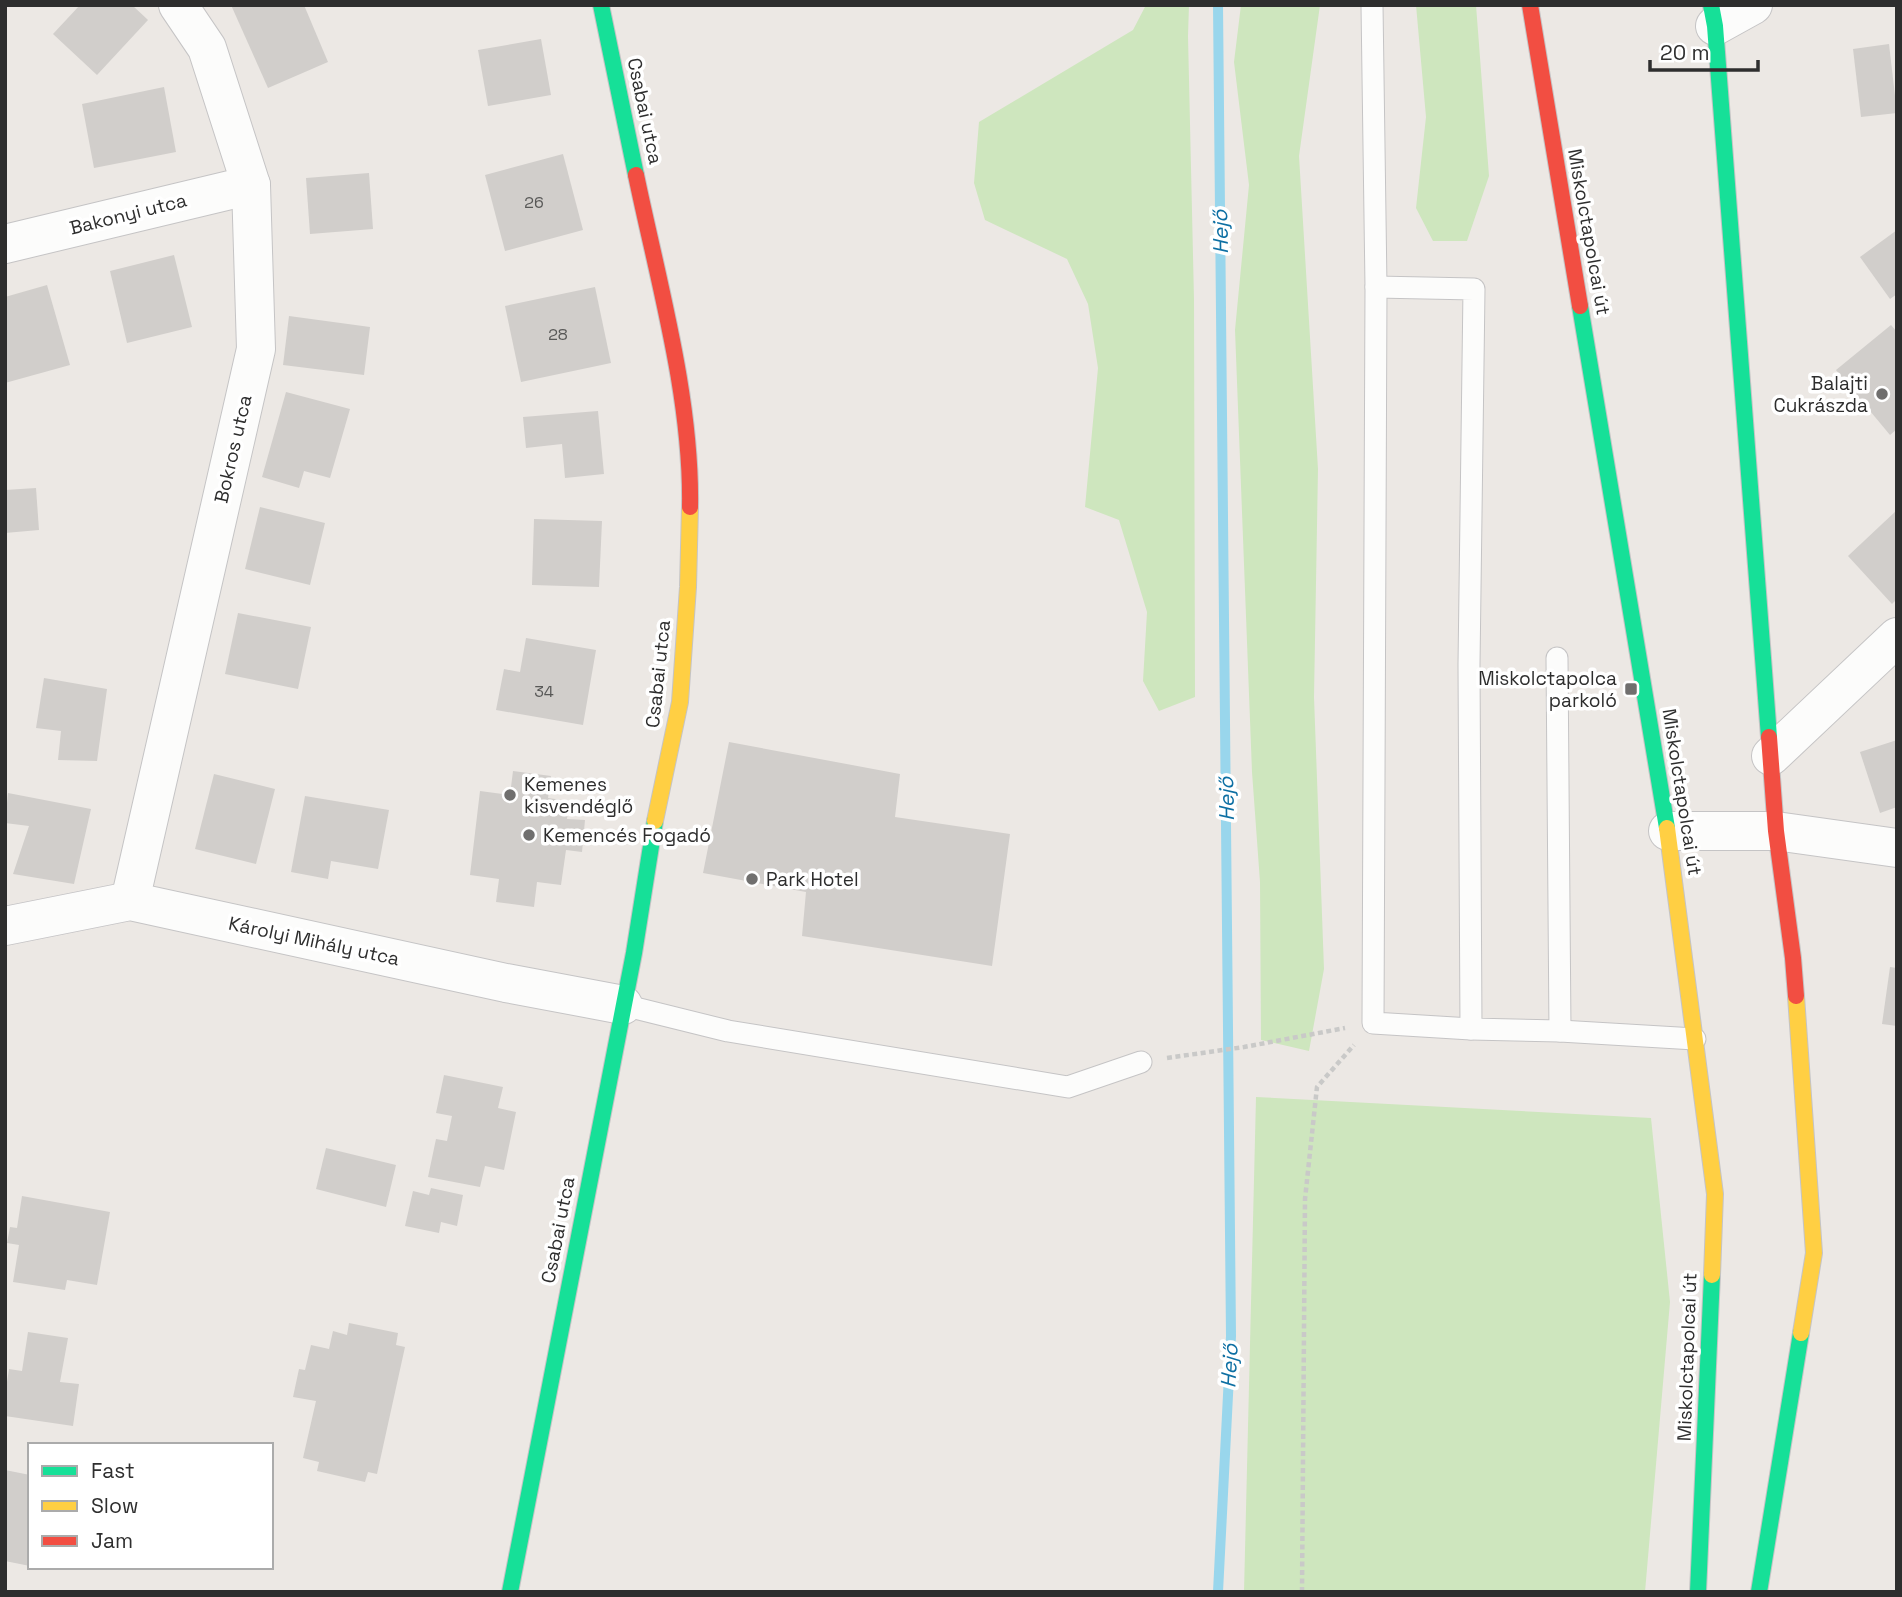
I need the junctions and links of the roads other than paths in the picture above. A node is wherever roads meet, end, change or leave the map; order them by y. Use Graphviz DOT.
graph roads {
  1 [pos="178,5"];
  2 [pos="601,5"];
  3 [pos="1372,5"];
  4 [pos="1530,5"];
  5 [pos="1753,5"];
  6 [pos="1713,16"];
  7 [pos="251,185"];
  8 [pos="5,244"];
  9 [pos="1376,287"];
  10 [pos="1897,637"];
  11 [pos="1557,658"];
  12 [pos="1771,756"];
  13 [pos="1668,831"];
  14 [pos="1776,831"];
  15 [pos="1897,848"];
  16 [pos="130,901"];
  17 [pos="5,926"];
  18 [pos="623,1005"];
  19 [pos="1471,1029"];
  20 [pos="1560,1031"];
  21 [pos="1695,1039"];
  22 [pos="1141,1062"];
  23 [pos="510,1592"];
  24 [pos="1698,1592"];
  25 [pos="1759,1592"];
  1 -- 7 [label="street, Bokros utca"];
  2 -- 18 [label="street, Csabai utca"];
  3 -- 9 [label="lane"];
  4 -- 13 [label="street, Miskolctapolcai út"];
  5 -- 6 [label="street"];
  6 -- 12 [label="street"];
  7 -- 8 [label="street, Bakonyi utca"];
  7 -- 16 [label="street, Bokros utca"];
  9 -- 19 [label="lane"];
  9 -- 19 [label="lane"];
  10 -- 12 [label="street"];
  11 -- 20 [label="lane"];
  12 -- 14 [label="street"];
  13 -- 14 [label="street"];
  13 -- 21 [label="street, Miskolctapolcai út"];
  14 -- 15 [label="street"];
  14 -- 25 [label="street"];
  16 -- 17 [label="street, Károlyi Mihály utca"];
  16 -- 18 [label="street, Károlyi Mihály utca"];
  18 -- 22 [label="lane"];
  18 -- 23 [label="street, Csabai utca"];
  19 -- 20 [label="lane"];
  20 -- 21 [label="lane"];
  21 -- 24 [label="street, Miskolctapolcai út"];
}
